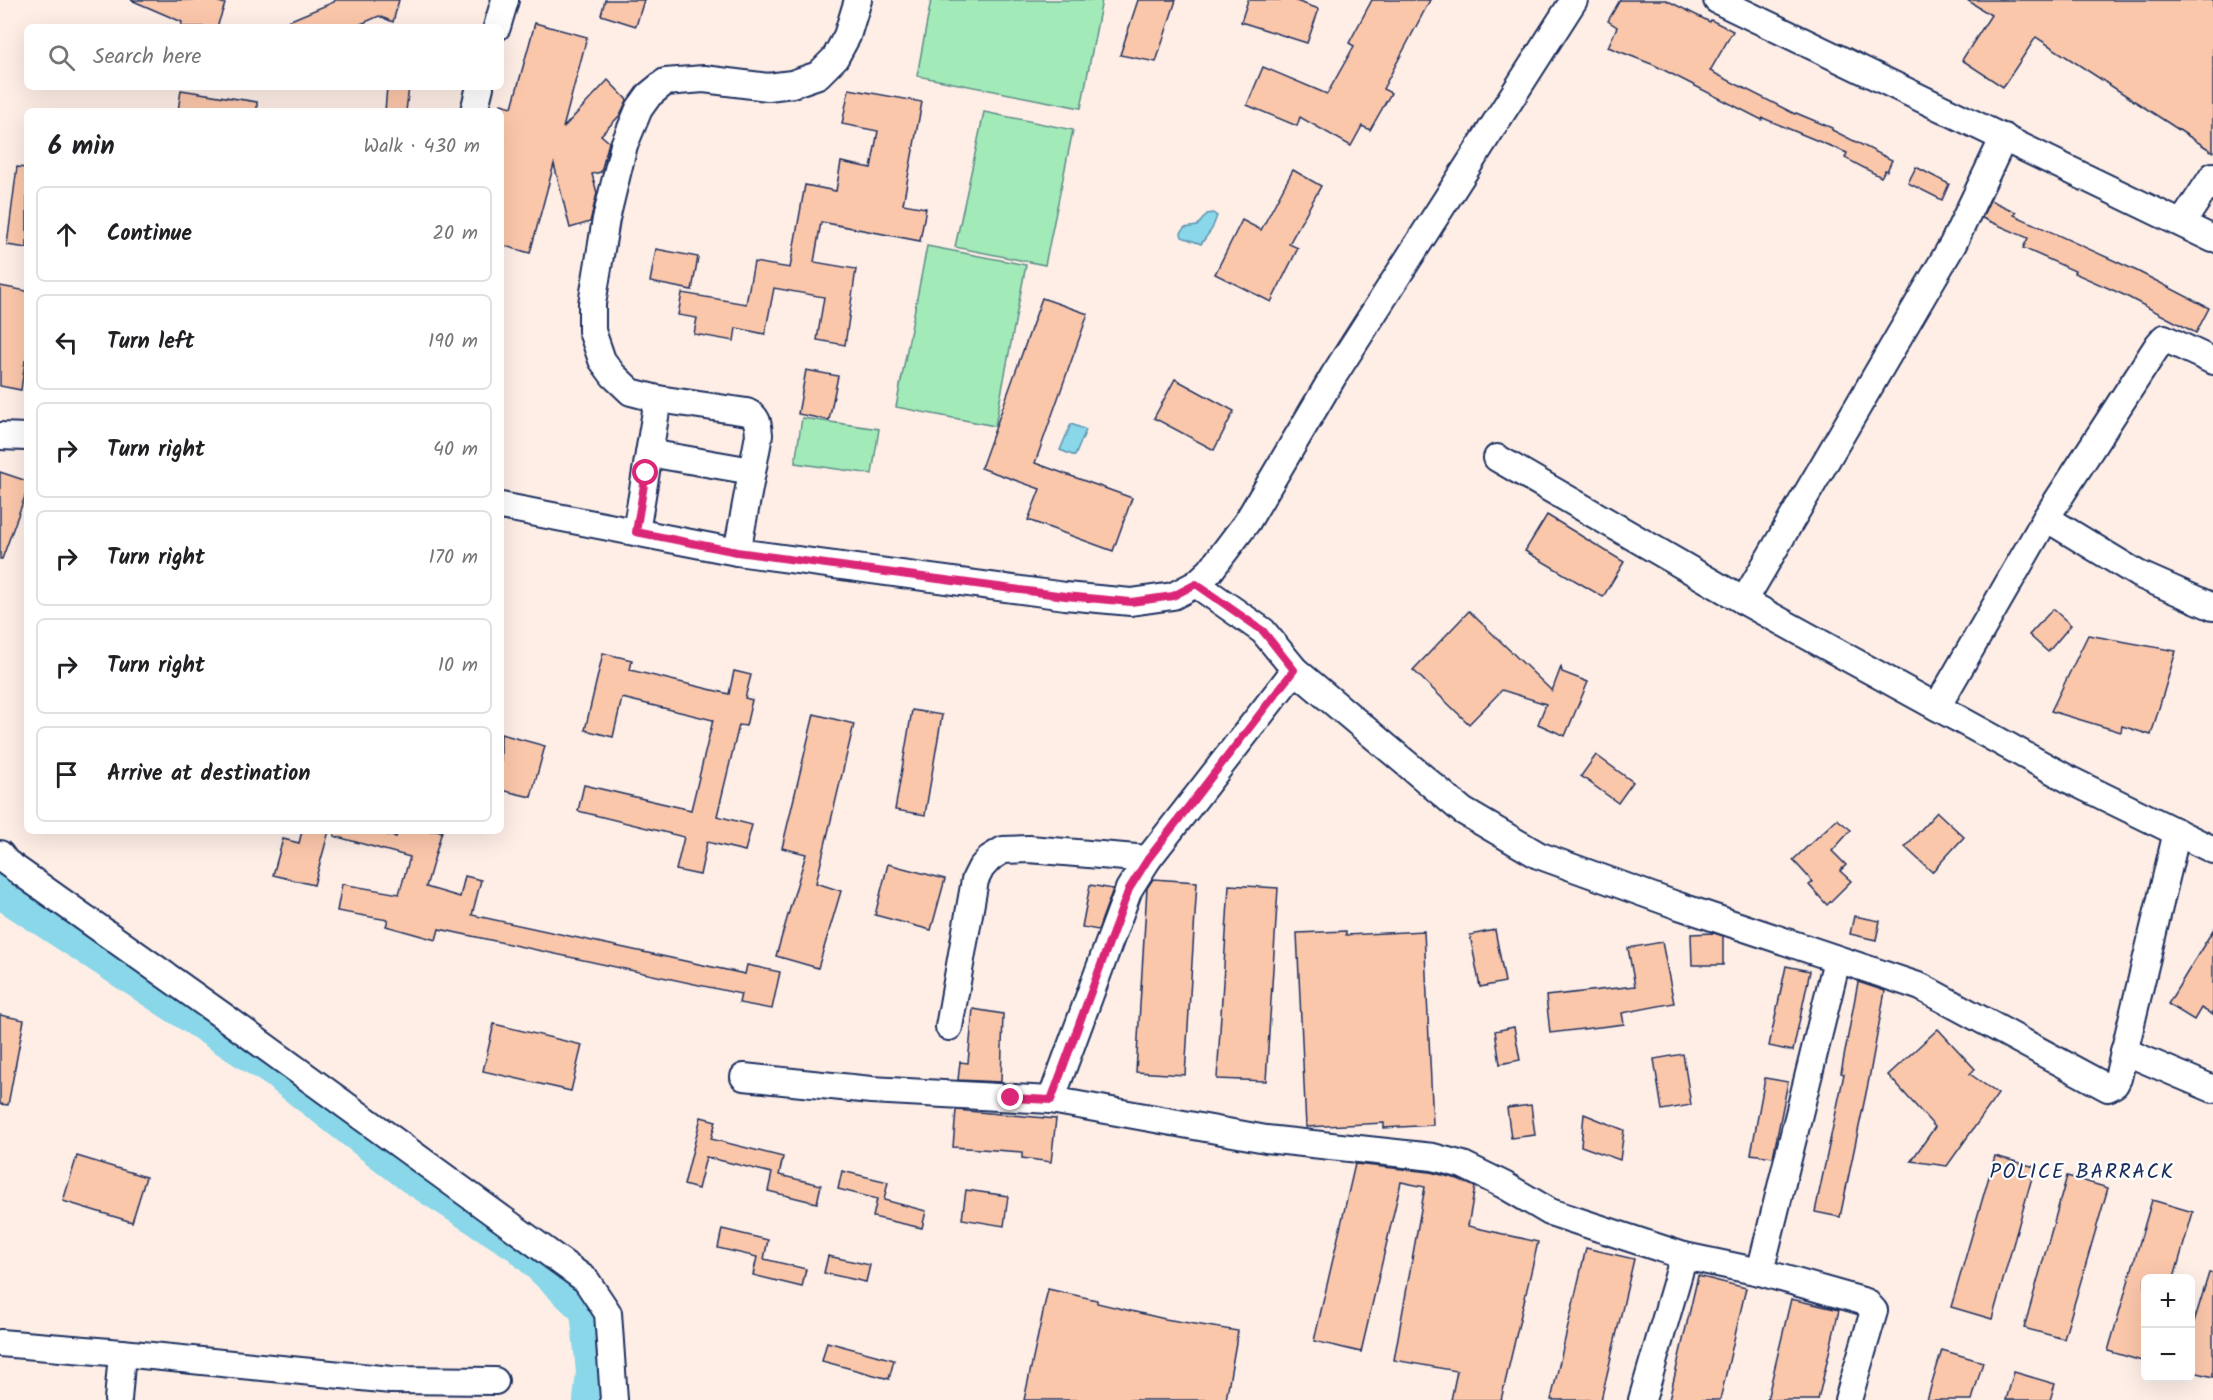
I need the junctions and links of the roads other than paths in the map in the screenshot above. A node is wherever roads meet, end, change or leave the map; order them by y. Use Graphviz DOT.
graph roads {
  1 [pos="505,0"];
  2 [pos="858,0"];
  3 [pos="1574,0"];
  4 [pos="1717,0"];
  5 [pos="497,24"];
  6 [pos="479,90"];
  7 [pos="475,108"];
  8 [pos="2004,137"];
  9 [pos="2213,176"];
  10 [pos="2182,223"];
  11 [pos="2210,232"];
  12 [pos="2213,362"];
  13 [pos="658,399"];
  14 [pos="0,436"];
  15 [pos="24,437"];
  16 [pos="649,453"];
  17 [pos="1497,458"];
  18 [pos="752,471"];
  19 [pos="504,507"];
  20 [pos="2046,518"];
  21 [pos="636,532"];
  22 [pos="737,552"];
  23 [pos="1196,584"];
  24 [pos="1744,601"];
  25 [pos="2213,607"];
  26 [pos="1294,670"];
  27 [pos="1937,707"];
  28 [pos="2177,832"];
  29 [pos="2213,850"];
  30 [pos="0,854"];
  31 [pos="1148,859"];
  32 [pos="1837,960"];
  33 [pos="949,1027"];
  34 [pos="2124,1051"];
  35 [pos="744,1077"];
  36 [pos="2213,1089"];
  37 [pos="1051,1100"];
  38 [pos="1684,1256"];
  39 [pos="1760,1272"];
  40 [pos="0,1343"];
  41 [pos="122,1353"];
  42 [pos="495,1381"];
  43 [pos="391,1390"];
  44 [pos="118,1400"];
  45 [pos="614,1400"];
  46 [pos="1642,1400"];
  47 [pos="1848,1400"];
  1 -- 5 [label="street"];
  2 -- 13 [label="street"];
  3 -- 23 [label="street"];
  4 -- 8 [label="street"];
  6 -- 7 [label="street"];
  8 -- 10 [label="street"];
  8 -- 24 [label="street"];
  9 -- 10 [label="street"];
  10 -- 11 [label="street"];
  12 -- 20 [label="street"];
  13 -- 16 [label="street"];
  13 -- 18 [label="street"];
  14 -- 15 [label="street"];
  16 -- 18 [label="street"];
  16 -- 21 [label="street"];
  17 -- 24 [label="street"];
  18 -- 22 [label="street"];
  19 -- 21 [label="street"];
  20 -- 25 [label="street"];
  20 -- 27 [label="street"];
  21 -- 22 [label="street"];
  22 -- 23 [label="street"];
  23 -- 26 [label="street"];
  24 -- 27 [label="street"];
  26 -- 31 [label="street"];
  26 -- 32 [label="street"];
  27 -- 28 [label="street"];
  28 -- 29 [label="street"];
  28 -- 34 [label="street"];
  30 -- 45 [label="street"];
  31 -- 33 [label="street"];
  31 -- 37 [label="street"];
  32 -- 34 [label="street"];
  32 -- 39 [label="street"];
  34 -- 36 [label="street"];
  35 -- 37 [label="street"];
  37 -- 38 [label="street"];
  38 -- 39 [label="street"];
  38 -- 46 [label="street"];
  39 -- 47 [label="street"];
  40 -- 41 [label="street"];
  41 -- 43 [label="street"];
  41 -- 44 [label="street"];
  42 -- 43 [label="street"];
}
